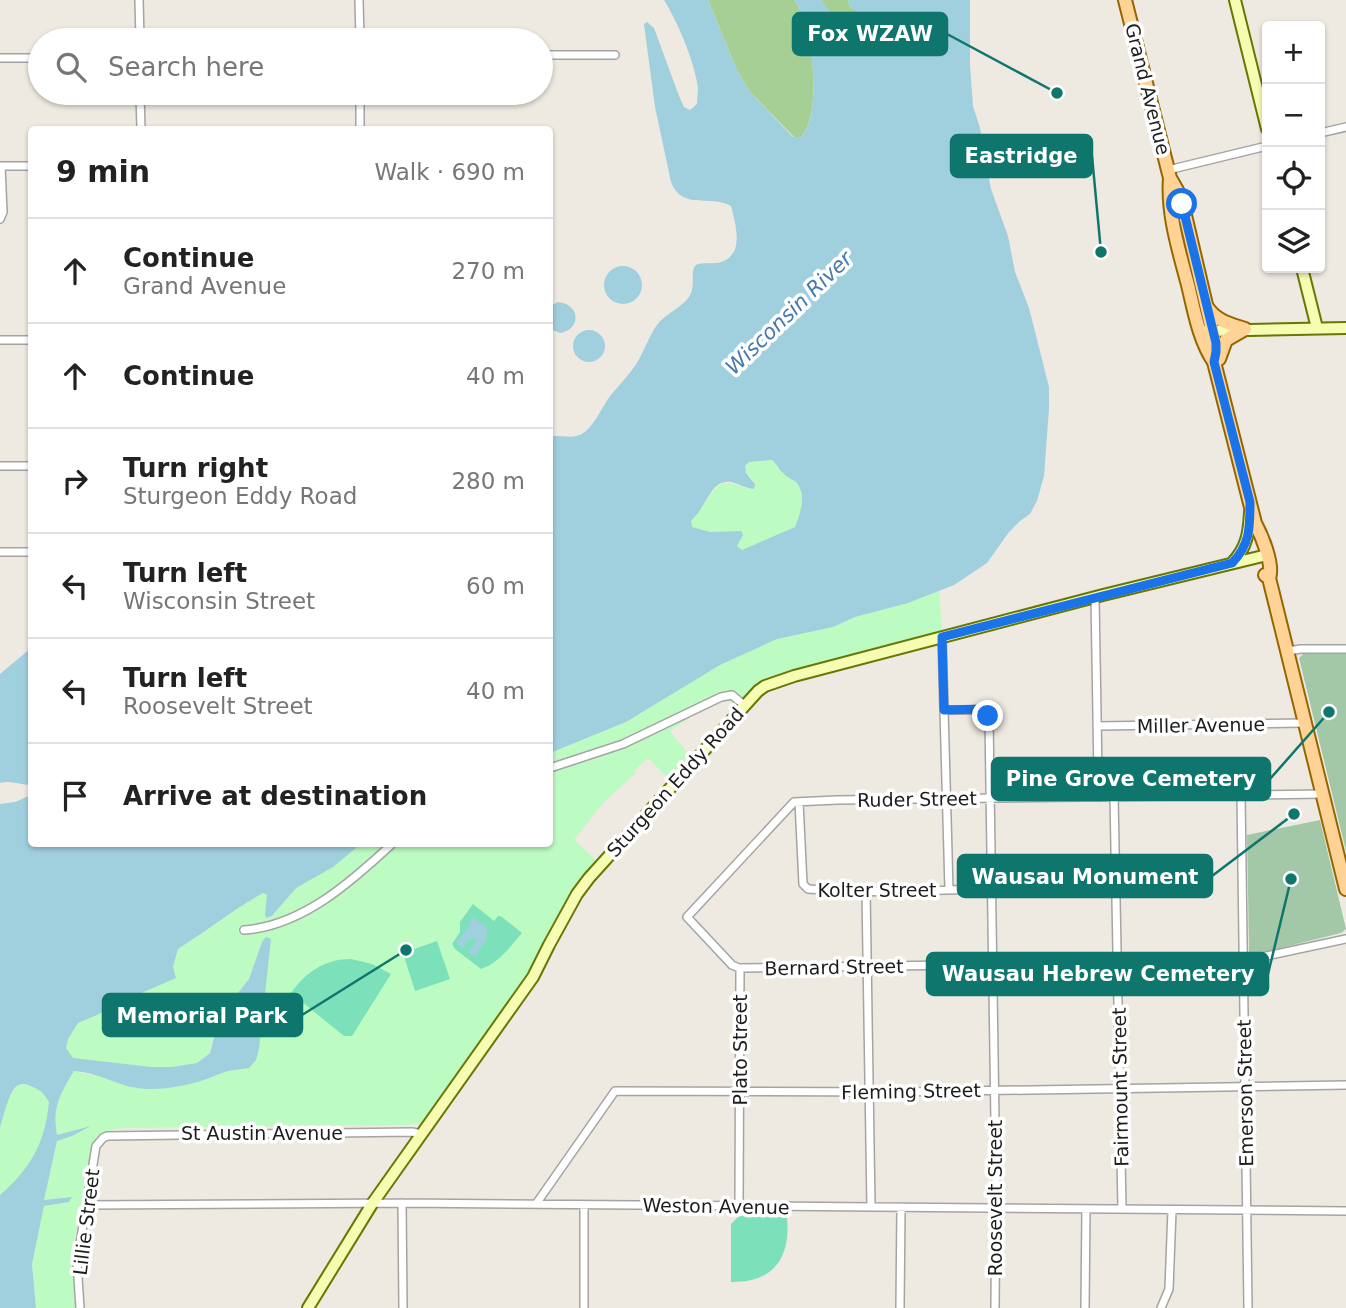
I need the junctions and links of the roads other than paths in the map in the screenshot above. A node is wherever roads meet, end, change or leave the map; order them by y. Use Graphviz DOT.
graph roads {
  1 [pos="139,0"];
  2 [pos="359,0"];
  3 [pos="1125,0"];
  4 [pos="1235,0"];
  5 [pos="140,28"];
  6 [pos="360,28"];
  7 [pos="553,55"];
  8 [pos="615,55"];
  9 [pos="0,58"];
  10 [pos="28,58"];
  11 [pos="140,105"];
  12 [pos="360,105"];
  13 [pos="1262,109"];
  14 [pos="141,126"];
  15 [pos="360,126"];
  16 [pos="1346,127"];
  17 [pos="1325,132"];
  18 [pos="1264,147"];
  19 [pos="0,166"];
  20 [pos="28,166"];
  21 [pos="1169,174"];
  22 [pos="0,219"];
  23 [pos="1303,273"];
  24 [pos="1207,306"];
  25 [pos="1317,328"];
  26 [pos="1346,328"];
  27 [pos="1245,329"];
  28 [pos="1206,331"];
  29 [pos="0,340"];
  30 [pos="28,340"];
  31 [pos="1215,365"];
  32 [pos="0,466"];
  33 [pos="28,466"];
  34 [pos="1250,502"];
  35 [pos="0,552"];
  36 [pos="28,552"];
  37 [pos="1264,555"];
  38 [pos="1232,563"];
  39 [pos="1095,597"];
  40 [pos="942,637"];
  41 [pos="1346,649"];
  42 [pos="1287,651"];
  43 [pos="744,705"];
  44 [pos="944,710"];
  45 [pos="1306,723"];
  46 [pos="1097,726"];
  47 [pos="553,767"];
  48 [pos="1241,794"];
  49 [pos="1323,794"];
  50 [pos="1114,796"];
  51 [pos="1101,797"];
  52 [pos="990,798"];
  53 [pos="946,799"];
  54 [pos="799,802"];
  55 [pos="388,847"];
  56 [pos="991,889"];
  57 [pos="1346,889"];
  58 [pos="949,890"];
  59 [pos="866,891"];
  60 [pos="244,930"];
  61 [pos="1346,939"];
  62 [pos="1243,961"];
  63 [pos="1118,963"];
  64 [pos="992,965"];
  65 [pos="867,966"];
  66 [pos="740,968"];
  67 [pos="1346,1084"];
  68 [pos="1245,1086"];
  69 [pos="1120,1087"];
  70 [pos="994,1090"];
  71 [pos="740,1091"];
  72 [pos="870,1092"];
  73 [pos="422,1134"];
  74 [pos="103,1138"];
  75 [pos="372,1203"];
  76 [pos="402,1203"];
  77 [pos="536,1204"];
  78 [pos="87,1205"];
  79 [pos="584,1205"];
  80 [pos="739,1206"];
  81 [pos="871,1207"];
  82 [pos="901,1207"];
  83 [pos="996,1208"];
  84 [pos="1086,1209"];
  85 [pos="1122,1209"];
  86 [pos="1172,1210"];
  87 [pos="1247,1210"];
  88 [pos="1346,1212"];
  89 [pos="80,1308"];
  90 [pos="308,1308"];
  91 [pos="403,1308"];
  92 [pos="584,1308"];
  93 [pos="900,1308"];
  94 [pos="995,1308"];
  95 [pos="1085,1308"];
  96 [pos="1161,1308"];
  97 [pos="1248,1308"];
  1 -- 5 [label="street"];
  2 -- 6 [label="street"];
  3 -- 21 [label="main road, Grand Avenue"];
  4 -- 13 [label="street"];
  7 -- 8 [label="street"];
  9 -- 10 [label="street"];
  11 -- 14 [label="street"];
  12 -- 15 [label="street"];
  16 -- 17 [label="street"];
  18 -- 21 [label="street"];
  19 -- 20 [label="street"];
  19 -- 22 [label="street"];
  21 -- 24 [label="main road, Grand Avenue"];
  21 -- 28 [label="main road, Grand Avenue"];
  23 -- 25 [label="street"];
  24 -- 27 [label="main road"];
  24 -- 28 [label="main road, Grand Avenue"];
  25 -- 26 [label="street"];
  25 -- 27 [label="street"];
  27 -- 28 [label="street"];
  27 -- 31 [label="main road"];
  28 -- 31 [label="main road, Grand Avenue"];
  29 -- 30 [label="street"];
  31 -- 34 [label="main road, Grand Avenue"];
  32 -- 33 [label="street"];
  34 -- 37 [label="main road, Grand Avenue"];
  34 -- 38 [label="street"];
  35 -- 36 [label="street"];
  37 -- 38 [label="street, Sturgeon Eddy Road"];
  37 -- 42 [label="main road, Grand Avenue"];
  38 -- 39 [label="street, Sturgeon Eddy Road"];
  39 -- 40 [label="street, Sturgeon Eddy Road"];
  39 -- 46 [label="street"];
  40 -- 43 [label="street, Sturgeon Eddy Road"];
  40 -- 44 [label="street"];
  41 -- 42 [label="street"];
  42 -- 45 [label="main road, Grand Avenue"];
  43 -- 47 [label="street"];
  43 -- 73 [label="street, Sturgeon Eddy Road"];
  44 -- 52 [label="street, Roosevelt Street"];
  44 -- 53 [label="street"];
  45 -- 46 [label="street, Miller Avenue"];
  45 -- 49 [label="main road, Grand Avenue"];
  46 -- 51 [label="street"];
  48 -- 49 [label="street, Ruder Street"];
  48 -- 50 [label="street, Ruder Street"];
  48 -- 62 [label="street, Emerson Street"];
  49 -- 57 [label="main road, Grand Avenue"];
  50 -- 51 [label="street, Ruder Street"];
  50 -- 63 [label="street, Fairmount Street"];
  51 -- 52 [label="street, Ruder Street"];
  52 -- 53 [label="street, Ruder Street"];
  52 -- 56 [label="street, Roosevelt Street"];
  53 -- 54 [label="street, Ruder Street"];
  53 -- 58 [label="street"];
  54 -- 59 [label="street, Kolter Street"];
  54 -- 66 [label="street, Plato Street"];
  55 -- 60 [label="street"];
  56 -- 58 [label="street, Kolter Street"];
  56 -- 64 [label="street, Roosevelt Street"];
  58 -- 59 [label="street, Kolter Street"];
  59 -- 65 [label="street"];
  61 -- 62 [label="street, Bernard Street"];
  62 -- 63 [label="street, Bernard Street"];
  62 -- 68 [label="street, Emerson Street"];
  63 -- 64 [label="street, Bernard Street"];
  63 -- 69 [label="street, Fairmount Street"];
  64 -- 65 [label="street, Bernard Street"];
  64 -- 70 [label="street, Roosevelt Street"];
  65 -- 66 [label="street, Bernard Street"];
  65 -- 72 [label="street"];
  66 -- 71 [label="street, Plato Street"];
  67 -- 68 [label="street, Fleming Street"];
  68 -- 69 [label="street, Fleming Street"];
  68 -- 87 [label="street, Emerson Street"];
  69 -- 70 [label="street, Fleming Street"];
  69 -- 85 [label="street, Fairmount Street"];
  70 -- 72 [label="street, Fleming Street"];
  70 -- 83 [label="street, Roosevelt Street"];
  71 -- 72 [label="street, Fleming Street"];
  71 -- 77 [label="street, Fleming Street"];
  71 -- 80 [label="street, Plato Street"];
  72 -- 81 [label="street"];
  73 -- 74 [label="street, St Austin Avenue"];
  73 -- 75 [label="street, Sturgeon Eddy Road"];
  74 -- 78 [label="street, Lillie Street"];
  75 -- 76 [label="street, Weston Avenue"];
  75 -- 78 [label="street, Weston Avenue"];
  75 -- 90 [label="street, Sturgeon Eddy Road"];
  76 -- 77 [label="street, Weston Avenue"];
  76 -- 91 [label="street"];
  77 -- 79 [label="street, Weston Avenue"];
  78 -- 89 [label="street, Lillie Street"];
  79 -- 80 [label="street, Weston Avenue"];
  79 -- 92 [label="street"];
  80 -- 81 [label="street, Weston Avenue"];
  81 -- 82 [label="street, Weston Avenue"];
  82 -- 83 [label="street, Weston Avenue"];
  82 -- 93 [label="street"];
  83 -- 84 [label="street, Weston Avenue"];
  83 -- 94 [label="street, Roosevelt Street"];
  84 -- 85 [label="street, Weston Avenue"];
  84 -- 95 [label="street"];
  85 -- 86 [label="street, Weston Avenue"];
  86 -- 87 [label="street, Weston Avenue"];
  86 -- 96 [label="street"];
  87 -- 88 [label="street, Weston Avenue"];
  87 -- 97 [label="street, Emerson Street"];
}
